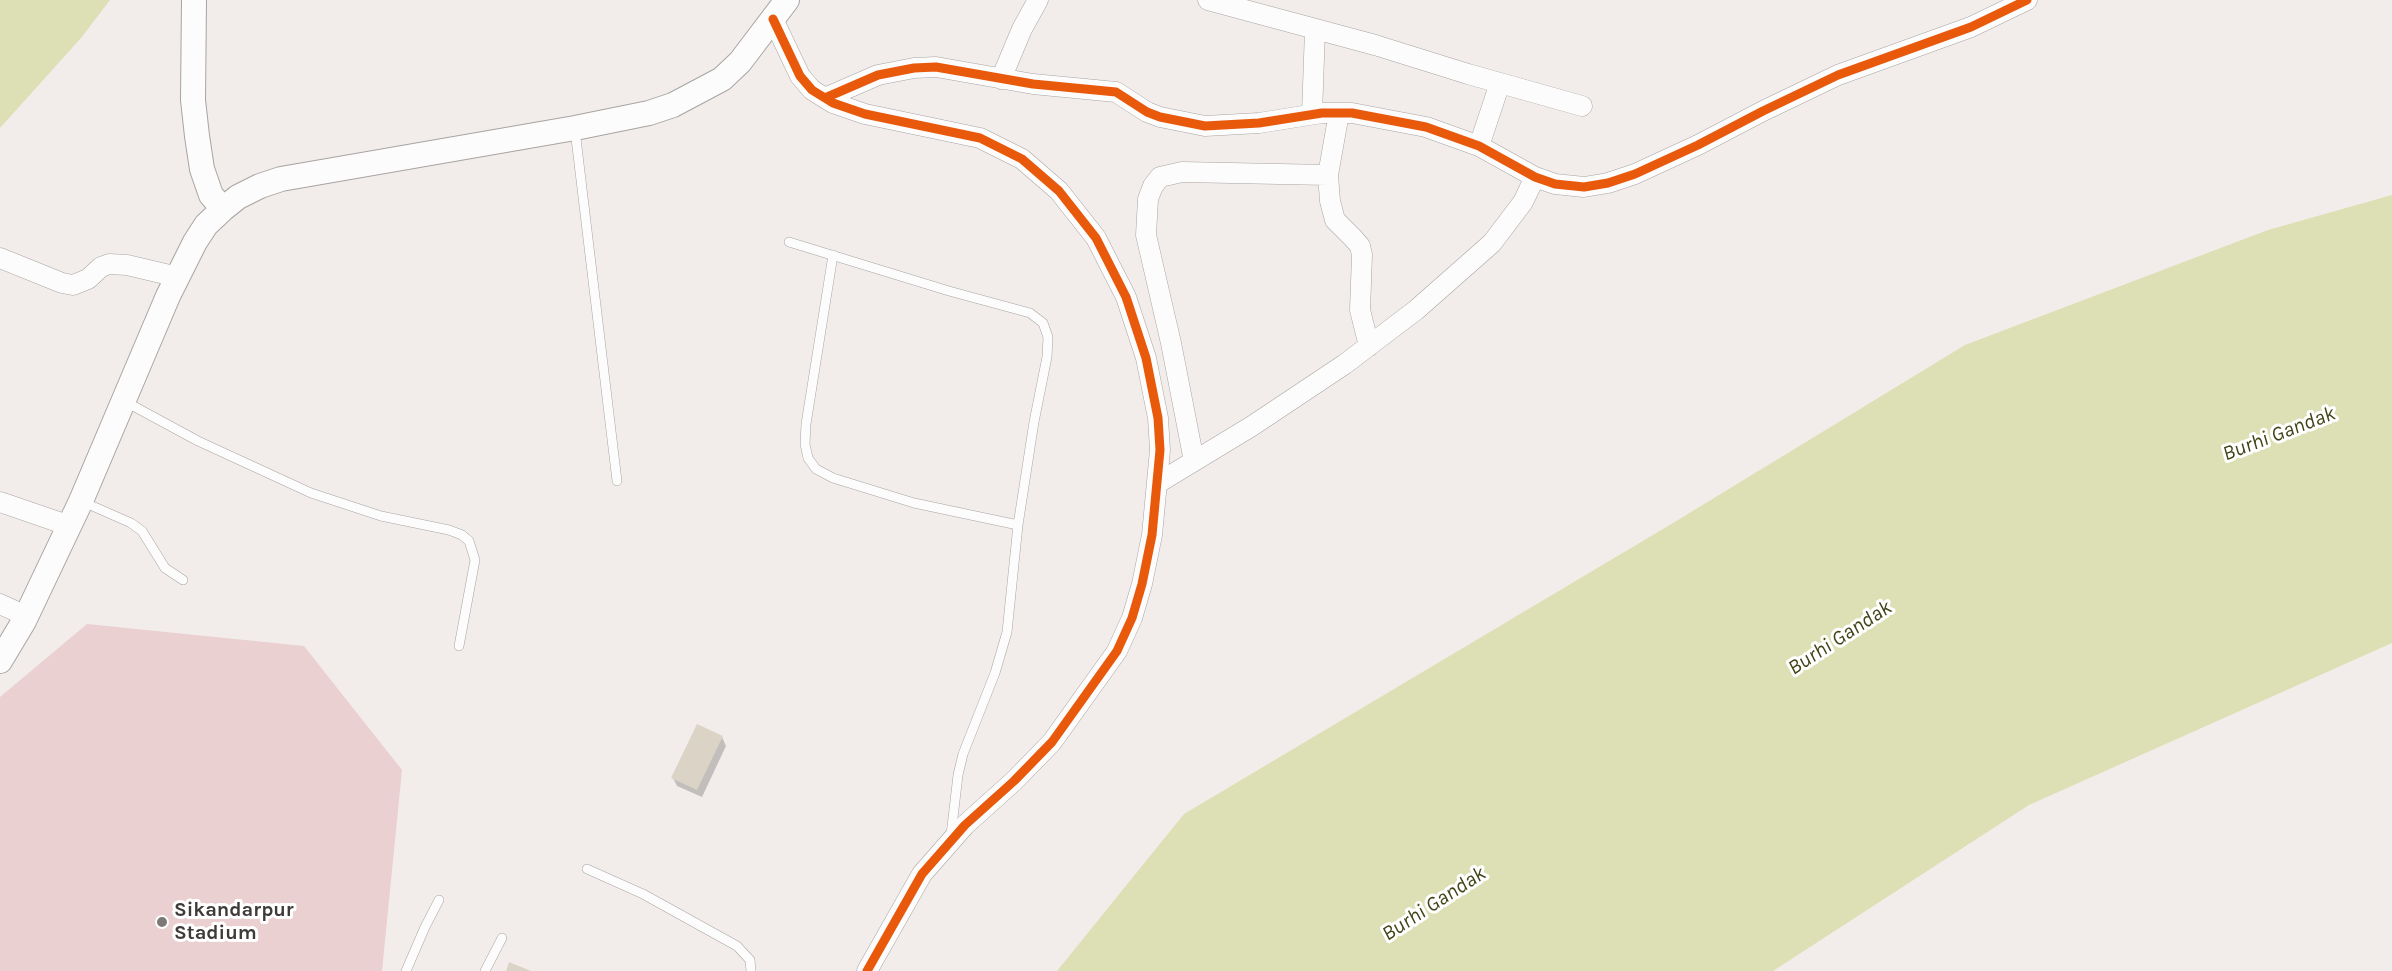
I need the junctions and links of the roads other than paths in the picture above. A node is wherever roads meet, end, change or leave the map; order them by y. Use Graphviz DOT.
graph roads {
  1 [pos="194,0"];
  2 [pos="1038,0"];
  3 [pos="1208,0"];
  4 [pos="2027,0"];
  5 [pos="780,9"];
  6 [pos="1271,9"];
  7 [pos="1315,30"];
  8 [pos="1001,79"];
  9 [pos="1500,83"];
  10 [pos="825,98"];
  11 [pos="1582,106"];
  12 [pos="1339,113"];
  13 [pos="1312,114"];
  14 [pos="575,128"];
  15 [pos="1479,146"];
  16 [pos="1328,175"];
  17 [pos="1535,177"];
  18 [pos="223,209"];
  19 [pos="789,242"];
  20 [pos="833,255"];
  21 [pos="0,258"];
  22 [pos="178,277"];
  23 [pos="1369,346"];
  24 [pos="124,401"];
  25 [pos="1194,461"];
  26 [pos="617,481"];
  27 [pos="1158,483"];
  28 [pos="81,501"];
  29 [pos="0,502"];
  30 [pos="70,525"];
  31 [pos="1018,525"];
  32 [pos="183,580"];
  33 [pos="0,604"];
  34 [pos="26,616"];
  35 [pos="6,637"];
  36 [pos="459,646"];
  37 [pos="0,661"];
  38 [pos="951,840"];
  39 [pos="587,868"];
  40 [pos="440,900"];
  41 [pos="502,938"];
  42 [pos="406,971"];
  43 [pos="485,971"];
  44 [pos="751,971"];
  45 [pos="867,971"];
  1 -- 18 [label="street"];
  2 -- 8 [label="street"];
  3 -- 6 [label="street"];
  4 -- 17 [label="street"];
  5 -- 10 [label="street"];
  5 -- 14 [label="street"];
  6 -- 7 [label="street"];
  7 -- 9 [label="street"];
  7 -- 13 [label="street"];
  8 -- 10 [label="street"];
  8 -- 13 [label="street"];
  9 -- 11 [label="street"];
  9 -- 15 [label="street"];
  10 -- 27 [label="street"];
  12 -- 13 [label="street"];
  12 -- 15 [label="street"];
  12 -- 16 [label="street"];
  14 -- 18 [label="street"];
  14 -- 26 [label="lane"];
  15 -- 17 [label="street"];
  16 -- 23 [label="street"];
  16 -- 25 [label="street"];
  17 -- 23 [label="street"];
  18 -- 22 [label="street"];
  19 -- 20 [label="lane"];
  20 -- 31 [label="lane"];
  20 -- 31 [label="lane"];
  21 -- 22 [label="street"];
  22 -- 24 [label="street"];
  23 -- 25 [label="street"];
  24 -- 28 [label="street"];
  24 -- 36 [label="lane"];
  25 -- 27 [label="street"];
  27 -- 38 [label="street"];
  28 -- 30 [label="street"];
  28 -- 32 [label="lane"];
  29 -- 30 [label="street"];
  30 -- 34 [label="street"];
  31 -- 38 [label="lane"];
  33 -- 34 [label="street"];
  34 -- 35 [label="street"];
  35 -- 37 [label="street"];
  38 -- 45 [label="street"];
  39 -- 44 [label="lane"];
  40 -- 42 [label="lane"];
  41 -- 43 [label="lane"];
}
